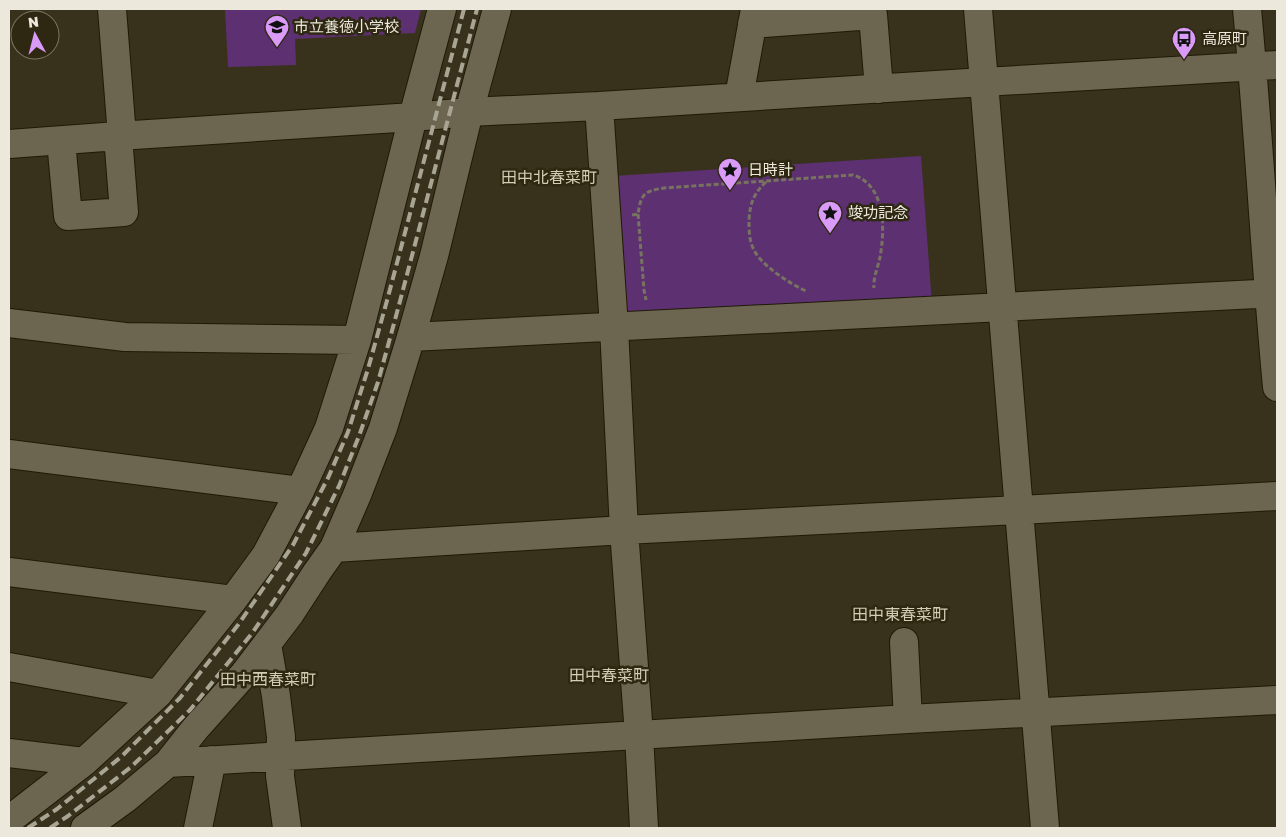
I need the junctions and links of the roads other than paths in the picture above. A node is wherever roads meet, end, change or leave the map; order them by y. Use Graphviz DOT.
graph roads {
  1 [pos="112,9"];
  2 [pos="442,9"];
  3 [pos="497,9"];
  4 [pos="978,9"];
  5 [pos="1247,9"];
  6 [pos="753,16"];
  7 [pos="1265,66"];
  8 [pos="984,82"];
  9 [pos="879,89"];
  10 [pos="739,97"];
  11 [pos="599,106"];
  12 [pos="469,112"];
  13 [pos="413,117"];
  14 [pos="120,136"];
  15 [pos="61,141"];
  16 [pos="9,144"];
  17 [pos="1273,293"];
  18 [pos="1003,307"];
  19 [pos="9,323"];
  20 [pos="614,327"];
  21 [pos="411,337"];
  22 [pos="357,340"];
  23 [pos="1277,387"];
  24 [pos="9,454"];
  25 [pos="300,491"];
  26 [pos="1277,496"];
  27 [pos="1020,510"];
  28 [pos="624,530"];
  29 [pos="334,548"];
  30 [pos="9,572"];
  31 [pos="233,600"];
  32 [pos="904,642"];
  33 [pos="267,644"];
  34 [pos="9,667"];
  35 [pos="158,694"];
  36 [pos="1277,700"];
  37 [pos="1036,712"];
  38 [pos="908,719"];
  39 [pos="639,735"];
  40 [pos="9,752"];
  41 [pos="280,756"];
  42 [pos="212,760"];
  43 [pos="84,762"];
  44 [pos="168,763"];
  45 [pos="9,820"];
  46 [pos="86,828"];
  47 [pos="198,828"];
  48 [pos="287,828"];
  49 [pos="644,828"];
  50 [pos="1045,828"];
  1 -- 14 [label="street"];
  2 -- 13 [label="street"];
  3 -- 12 [label="street"];
  4 -- 8 [label="street"];
  5 -- 7 [label="street"];
  6 -- 9 [label="street"];
  6 -- 10 [label="street"];
  7 -- 8 [label="street"];
  7 -- 17 [label="street"];
  8 -- 9 [label="street"];
  8 -- 18 [label="street"];
  9 -- 10 [label="street"];
  10 -- 11 [label="street"];
  11 -- 12 [label="street"];
  11 -- 20 [label="street"];
  12 -- 13 [label="street"];
  12 -- 21 [label="street"];
  13 -- 14 [label="street"];
  13 -- 22 [label="street"];
  14 -- 15 [label="street"];
  14 -- 15 [label="street"];
  15 -- 16 [label="street"];
  17 -- 18 [label="street"];
  17 -- 23 [label="street"];
  18 -- 20 [label="street"];
  18 -- 27 [label="street"];
  19 -- 22 [label="street"];
  20 -- 21 [label="street"];
  20 -- 28 [label="street"];
  21 -- 29 [label="street"];
  22 -- 25 [label="street"];
  24 -- 25 [label="street"];
  25 -- 31 [label="street"];
  26 -- 27 [label="street"];
  27 -- 28 [label="street"];
  27 -- 37 [label="street"];
  28 -- 29 [label="street"];
  28 -- 39 [label="street"];
  29 -- 33 [label="street"];
  30 -- 31 [label="street"];
  31 -- 35 [label="street"];
  32 -- 38 [label="street"];
  33 -- 41 [label="street"];
  33 -- 44 [label="street"];
  34 -- 35 [label="street"];
  35 -- 43 [label="street"];
  36 -- 37 [label="street"];
  37 -- 38 [label="street"];
  37 -- 50 [label="street"];
  38 -- 39 [label="street"];
  39 -- 41 [label="street"];
  39 -- 49 [label="street"];
  40 -- 43 [label="street"];
  41 -- 42 [label="street"];
  41 -- 48 [label="street"];
  42 -- 44 [label="street"];
  42 -- 47 [label="street"];
  43 -- 45 [label="street"];
  44 -- 46 [label="street"];
}
